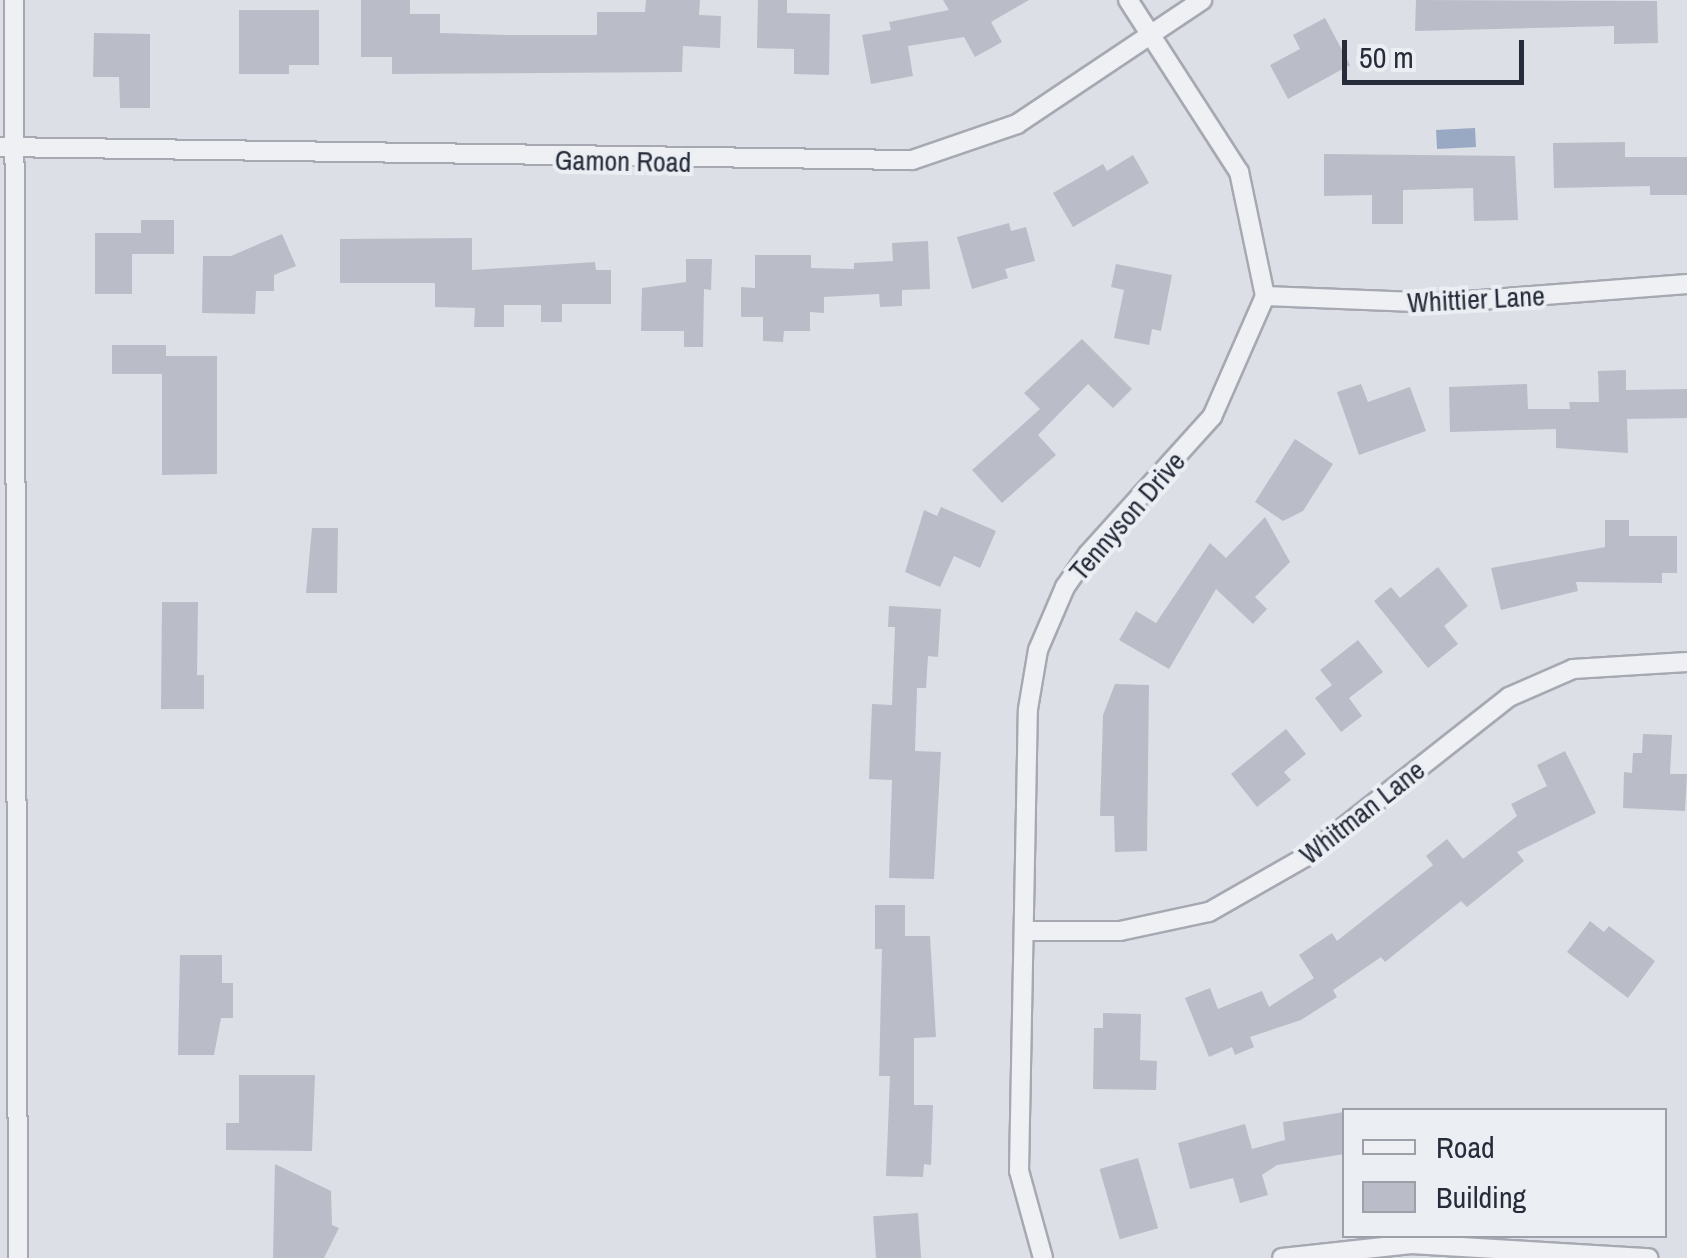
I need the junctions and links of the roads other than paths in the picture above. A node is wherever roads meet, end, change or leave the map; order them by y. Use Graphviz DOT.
graph roads {
  1 [pos="14,0"];
  2 [pos="1128,0"];
  3 [pos="1202,0"];
  4 [pos="1152,35"];
  5 [pos="6,148"];
  6 [pos="1687,284"];
  7 [pos="1265,296"];
  8 [pos="1687,662"];
  9 [pos="1024,932"];
  10 [pos="18,1258"];
  11 [pos="1043,1258"];
  12 [pos="1282,1258"];
  13 [pos="1648,1258"];
  1 -- 5 [label="street"];
  2 -- 4 [label="street"];
  3 -- 4 [label="street, Gamon Road"];
  4 -- 5 [label="street, Gamon Road"];
  4 -- 7 [label="street"];
  5 -- 10 [label="street"];
  6 -- 7 [label="street, Whittier Lane"];
  7 -- 9 [label="street, Tennyson Drive"];
  8 -- 9 [label="street, Whitman Lane"];
  9 -- 11 [label="street, Tennyson Drive"];
  12 -- 13 [label="street"];
}
